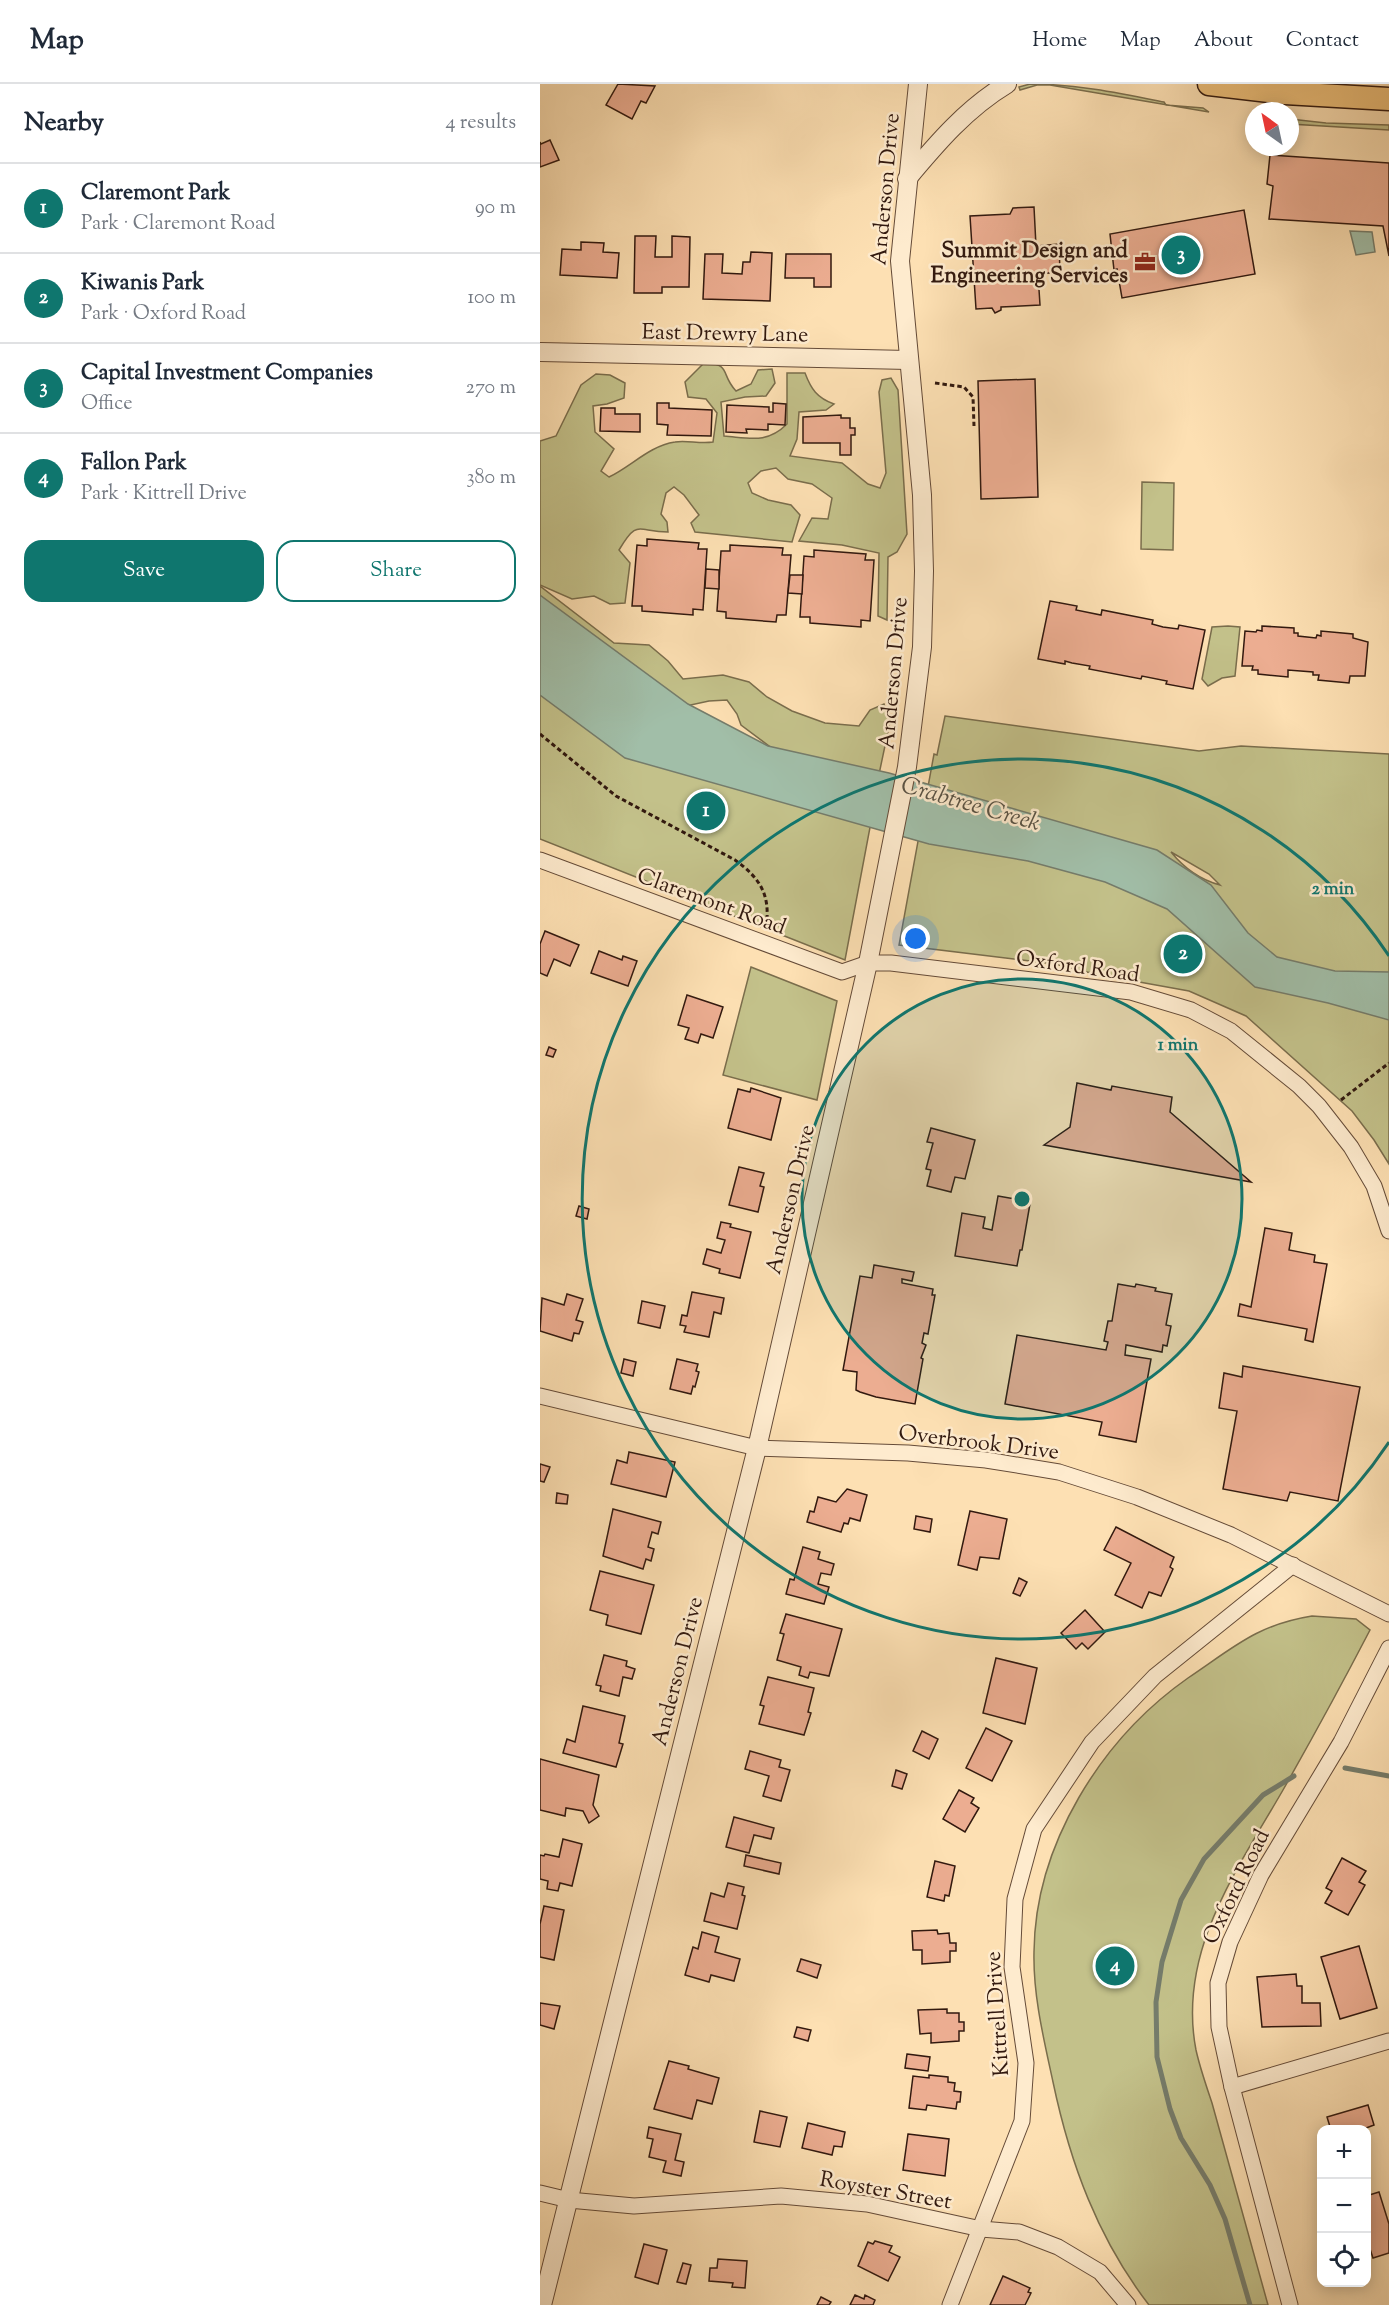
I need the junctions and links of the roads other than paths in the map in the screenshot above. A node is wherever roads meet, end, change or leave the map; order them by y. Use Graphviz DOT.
graph roads {
  1 [pos="918,84"];
  2 [pos="1007,84"];
  3 [pos="1209,84"];
  4 [pos="1389,99"];
  5 [pos="907,178"];
  6 [pos="540,352"];
  7 [pos="908,360"];
  8 [pos="540,860"];
  9 [pos="868,963"];
  10 [pos="1389,1231"];
  11 [pos="540,1396"];
  12 [pos="757,1448"];
  13 [pos="1293,1565"];
  14 [pos="1389,1614"];
  15 [pos="1389,1648"];
  16 [pos="1389,2041"];
  17 [pos="1232,2087"];
  18 [pos="540,2193"];
  19 [pos="568,2200"];
  20 [pos="981,2229"];
  21 [pos="542,2305"];
  22 [pos="950,2305"];
  23 [pos="1128,2305"];
  24 [pos="1290,2305"];
  1 -- 5 [label="street, Anderson Drive"];
  2 -- 5 [label="street"];
  3 -- 4 [label="main road"];
  5 -- 7 [label="street, Anderson Drive"];
  6 -- 7 [label="street, East Drewry Lane"];
  7 -- 9 [label="street, Anderson Drive"];
  8 -- 9 [label="street, Claremont Road"];
  9 -- 10 [label="street, Oxford Road"];
  9 -- 12 [label="street, Anderson Drive"];
  11 -- 12 [label="street, Overbrook Drive"];
  12 -- 13 [label="street, Overbrook Drive"];
  12 -- 19 [label="street, Anderson Drive"];
  13 -- 14 [label="street, Overbrook Drive"];
  13 -- 20 [label="street, Kittrell Drive"];
  15 -- 17 [label="street, Oxford Road"];
  16 -- 17 [label="street"];
  17 -- 24 [label="street, Oxford Road"];
  18 -- 19 [label="street, Royster Street"];
  19 -- 20 [label="street, Royster Street"];
  19 -- 21 [label="street, Anderson Drive"];
  20 -- 22 [label="street, Kittrell Drive"];
  20 -- 23 [label="street, Royster Street"];
}
